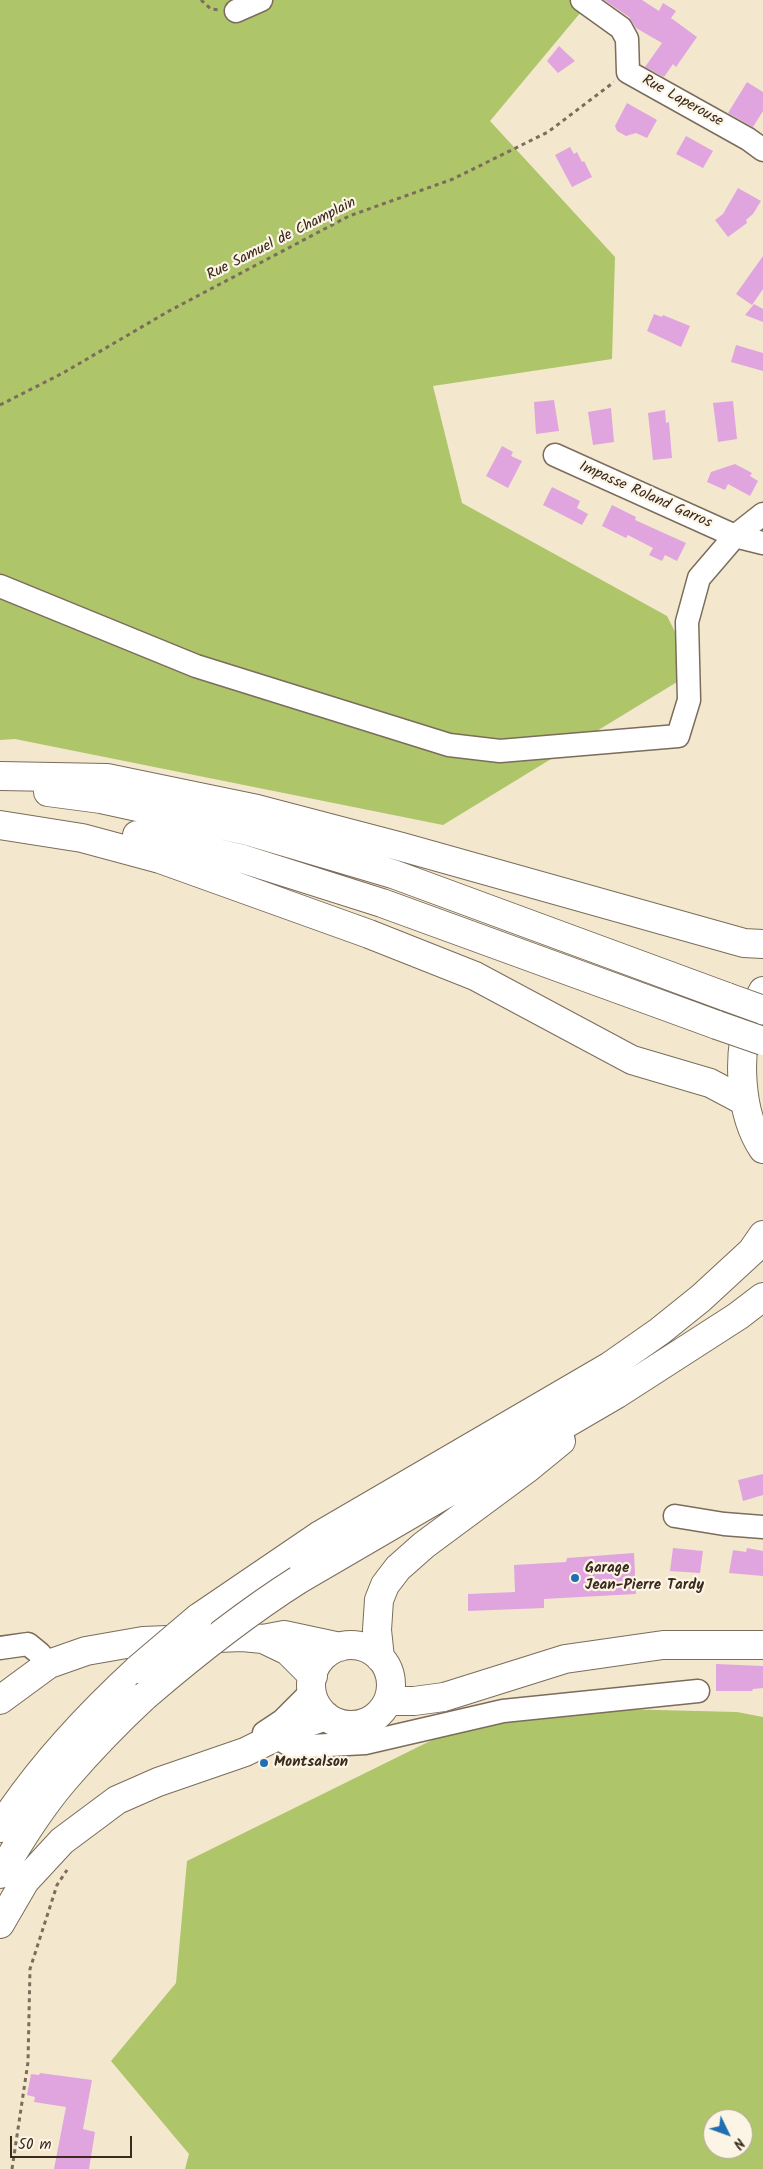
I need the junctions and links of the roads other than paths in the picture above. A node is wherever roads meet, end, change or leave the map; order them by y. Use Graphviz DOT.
graph roads {
  1 [pos="261,0"];
  2 [pos="582,0"];
  3 [pos="236,11"];
  4 [pos="763,150"];
  5 [pos="554,455"];
  6 [pos="763,514"];
  7 [pos="735,536"];
  8 [pos="763,543"];
  9 [pos="0,586"];
  10 [pos="0,776"];
  11 [pos="0,785"];
  12 [pos="0,813"];
  13 [pos="0,825"];
  14 [pos="763,944"];
  15 [pos="763,991"];
  16 [pos="763,1010"];
  17 [pos="763,1041"];
  18 [pos="744,1101"];
  19 [pos="763,1149"];
  20 [pos="763,1235"];
  21 [pos="763,1297"];
  22 [pos="617,1394"];
  23 [pos="675,1516"];
  24 [pos="763,1527"];
  25 [pos="263,1639"];
  26 [pos="763,1645"];
  27 [pos="340,1647"];
  28 [pos="0,1648"];
  29 [pos="49,1664"];
  30 [pos="384,1664"];
  31 [pos="312,1683"];
  32 [pos="463,1690"];
  33 [pos="698,1691"];
  34 [pos="0,1700"];
  35 [pos="388,1701"];
  36 [pos="326,1716"];
  37 [pos="276,1737"];
  38 [pos="102,1811"];
  39 [pos="0,1828"];
  40 [pos="0,1874"];
  41 [pos="0,1924"];
  1 -- 3 [label="street"];
  2 -- 4 [label="street, Rue Laperouse"];
  5 -- 7 [label="street, Impasse Roland Garros"];
  6 -- 7 [label="street"];
  7 -- 8 [label="street, Impasse Roland Garros"];
  7 -- 9 [label="street"];
  10 -- 14 [label="main road"];
  11 -- 16 [label="main road, bridge"];
  12 -- 17 [label="main road, bridge"];
  13 -- 18 [label="main road"];
  15 -- 18 [label="main road"];
  18 -- 19 [label="main road"];
  20 -- 39 [label="main road, bridge"];
  21 -- 22 [label="main road"];
  22 -- 30 [label="main road"];
  22 -- 40 [label="main road, bridge"];
  23 -- 24 [label="street"];
  25 -- 27 [label="main road"];
  25 -- 29 [label="main road"];
  25 -- 31 [label="main road"];
  26 -- 32 [label="main road"];
  27 -- 30 [label="main road"];
  27 -- 31 [label="main road"];
  28 -- 29 [label="street"];
  29 -- 34 [label="main road"];
  30 -- 32 [label="main road"];
  30 -- 35 [label="main road"];
  31 -- 36 [label="main road"];
  31 -- 38 [label="street"];
  32 -- 35 [label="main road"];
  33 -- 37 [label="street"];
  35 -- 36 [label="main road"];
  36 -- 37 [label="main road"];
  37 -- 38 [label="main road"];
  38 -- 41 [label="main road"];
}
